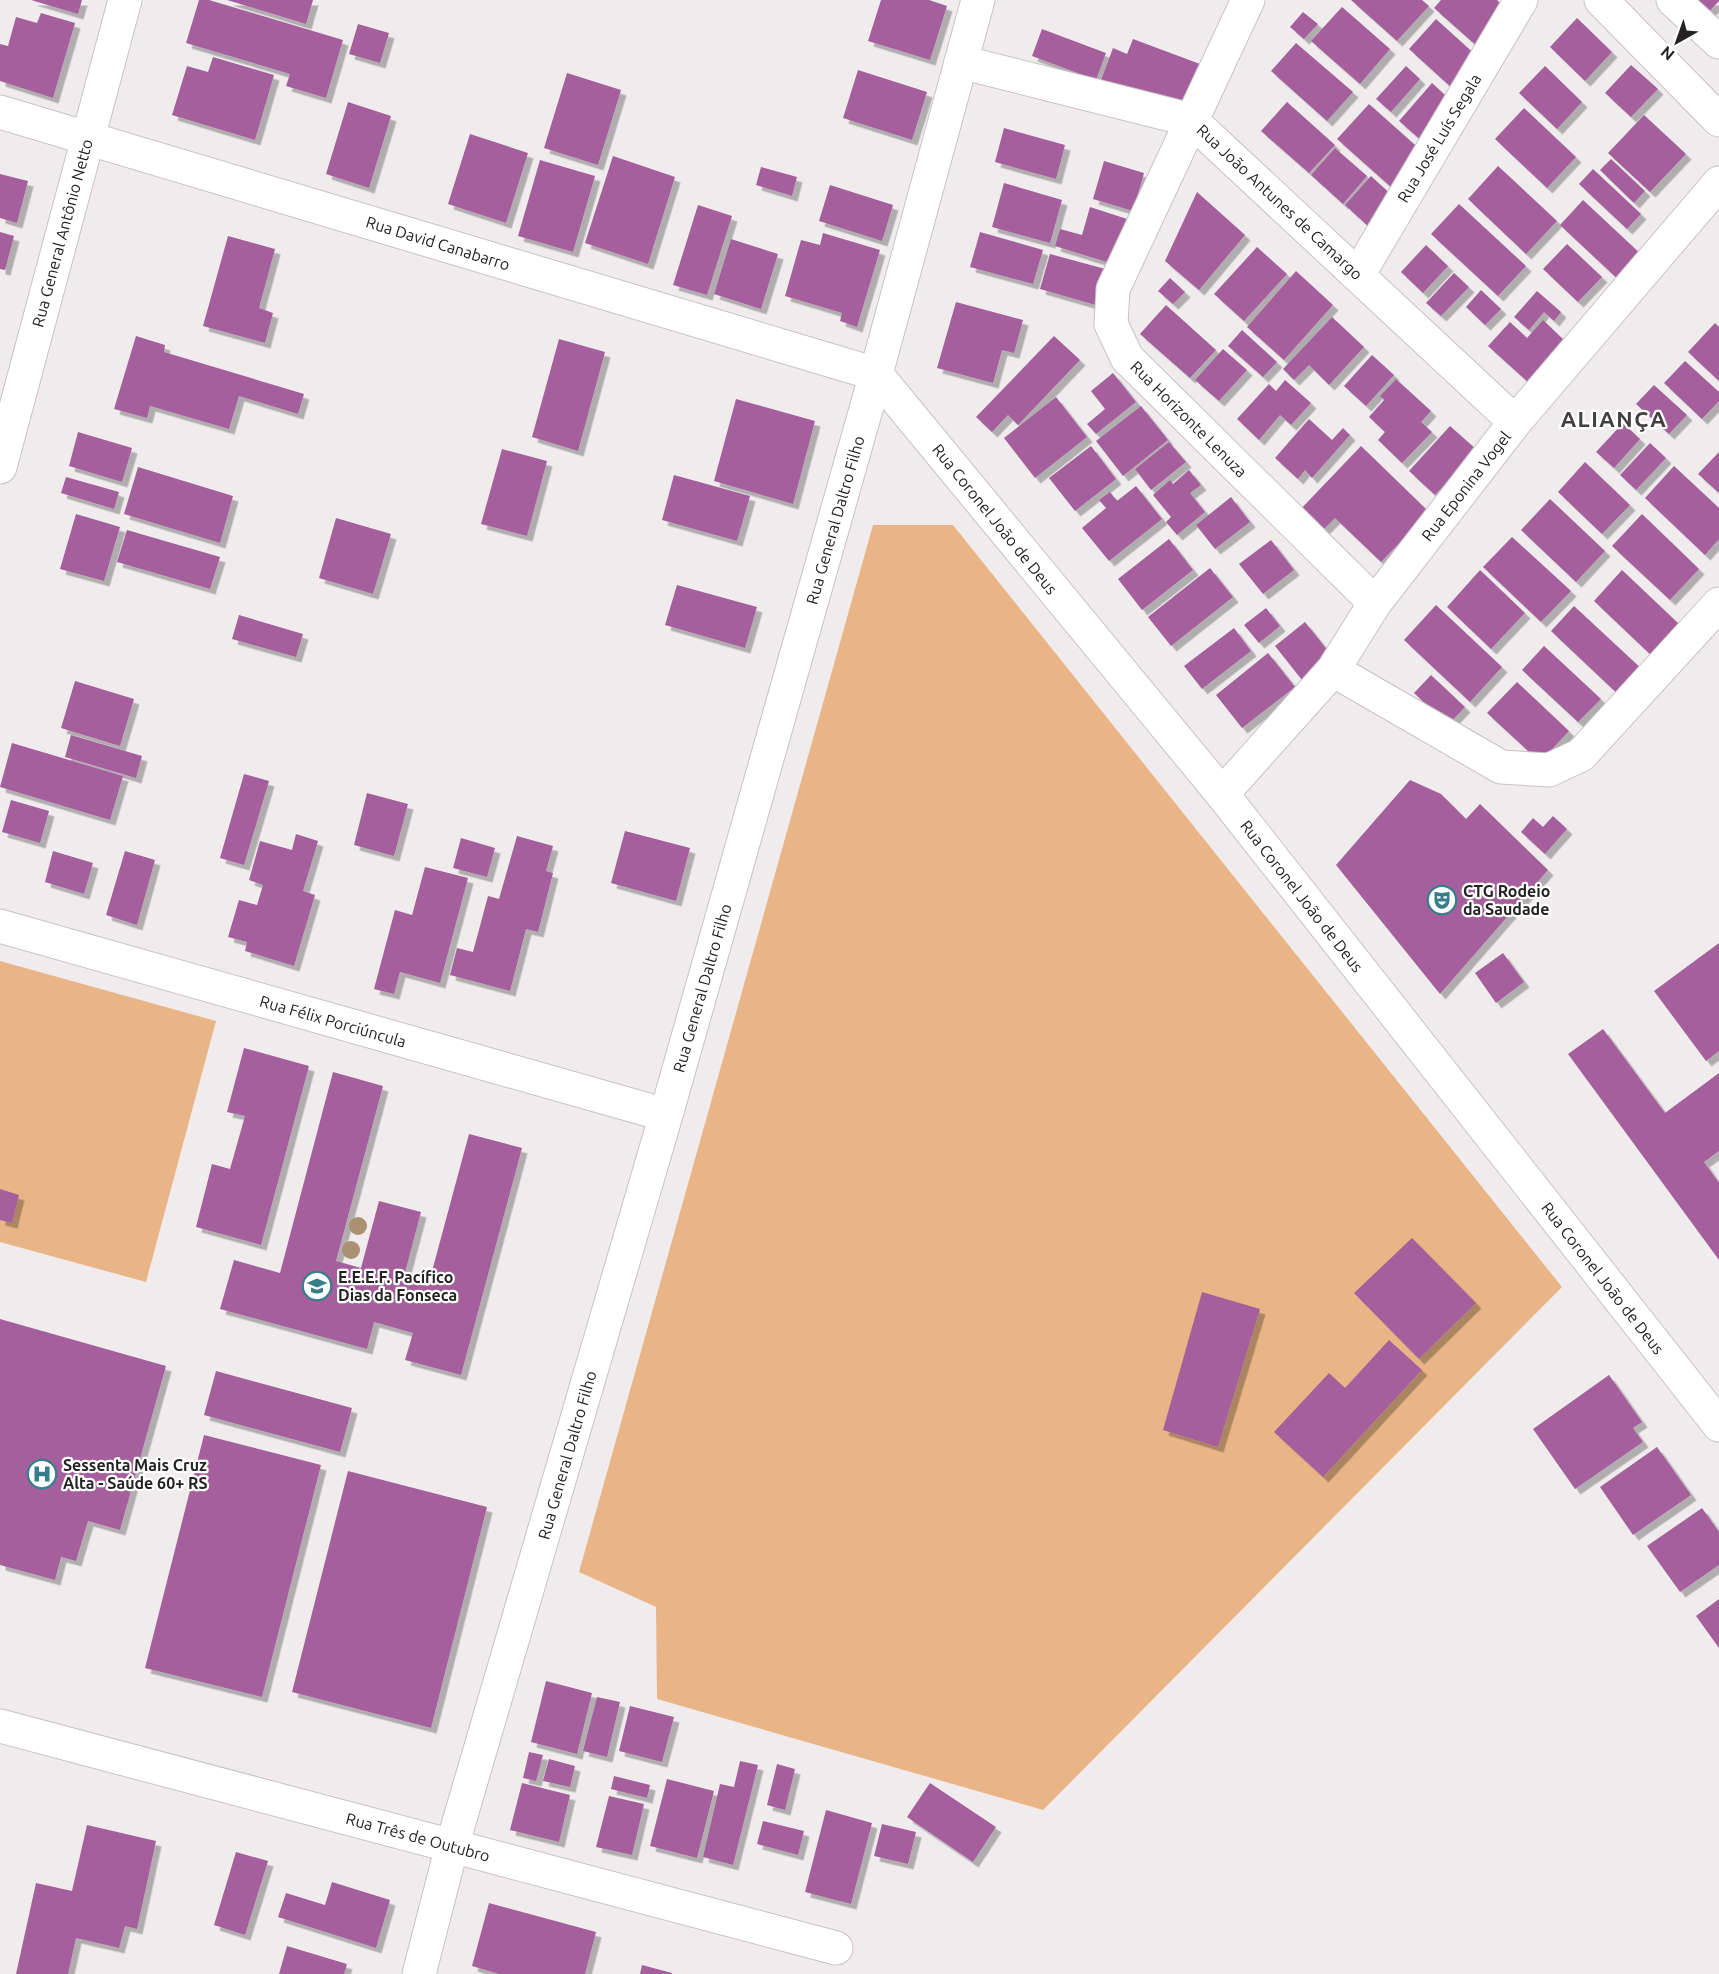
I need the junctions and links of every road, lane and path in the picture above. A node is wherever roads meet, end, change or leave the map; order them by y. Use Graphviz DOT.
graph roads {
  1 [pos="125,0"];
  2 [pos="978,0"];
  3 [pos="1248,0"];
  4 [pos="1521,0"];
  5 [pos="1600,0"];
  6 [pos="1673,0"];
  7 [pos="1719,42"];
  8 [pos="961,62"];
  9 [pos="0,112"];
  10 [pos="1191,120"];
  11 [pos="1719,120"];
  12 [pos="87,138"];
  13 [pos="1719,183"];
  14 [pos="1358,275"];
  15 [pos="876,374"];
  16 [pos="1515,422"];
  17 [pos="0,466"];
  18 [pos="1375,603"];
  19 [pos="1719,604"];
  20 [pos="1333,670"];
  21 [pos="1222,794"];
  22 [pos="0,926"];
  23 [pos="666,1115"];
  24 [pos="1719,1425"];
  25 [pos="0,1726"];
  26 [pos="453,1846"];
  27 [pos="836,1948"];
  28 [pos="419,1974"];
  1 -- 12 [label="street, Rua General Antônio Netto"];
  2 -- 8 [label="street, Rua General Daltro Filho"];
  3 -- 10 [label="street, Rua Horizonte Lenuza"];
  4 -- 14 [label="street, Rua José Luís Segala"];
  5 -- 11 [label="street"];
  6 -- 7 [label="street"];
  8 -- 10 [label="street, Rua João Antunes de Camargo"];
  8 -- 15 [label="street, Rua General Daltro Filho"];
  9 -- 12 [label="street, Rua David Canabarro"];
  10 -- 14 [label="street, Rua João Antunes de Camargo"];
  10 -- 18 [label="street, Rua Horizonte Lenuza"];
  12 -- 15 [label="street, Rua David Canabarro"];
  12 -- 17 [label="street, Rua General Antônio Netto"];
  13 -- 16 [label="street, Rua Eponina Vogel"];
  14 -- 16 [label="street, Rua João Antunes de Camargo"];
  15 -- 21 [label="street, Rua Coronel João de Deus"];
  15 -- 23 [label="street, Rua General Daltro Filho"];
  16 -- 18 [label="street, Rua Eponina Vogel"];
  18 -- 20 [label="street, Rua Eponina Vogel"];
  19 -- 20 [label="street"];
  20 -- 21 [label="street, Rua Eponina Vogel"];
  21 -- 24 [label="street, Rua Coronel João de Deus"];
  22 -- 23 [label="street, Rua Félix Porciúncula"];
  23 -- 26 [label="street, Rua General Daltro Filho"];
  25 -- 26 [label="street, Rua Três de Outubro"];
  26 -- 27 [label="street, Rua Três de Outubro"];
  26 -- 28 [label="street, Rua General Daltro Filho"];
}
